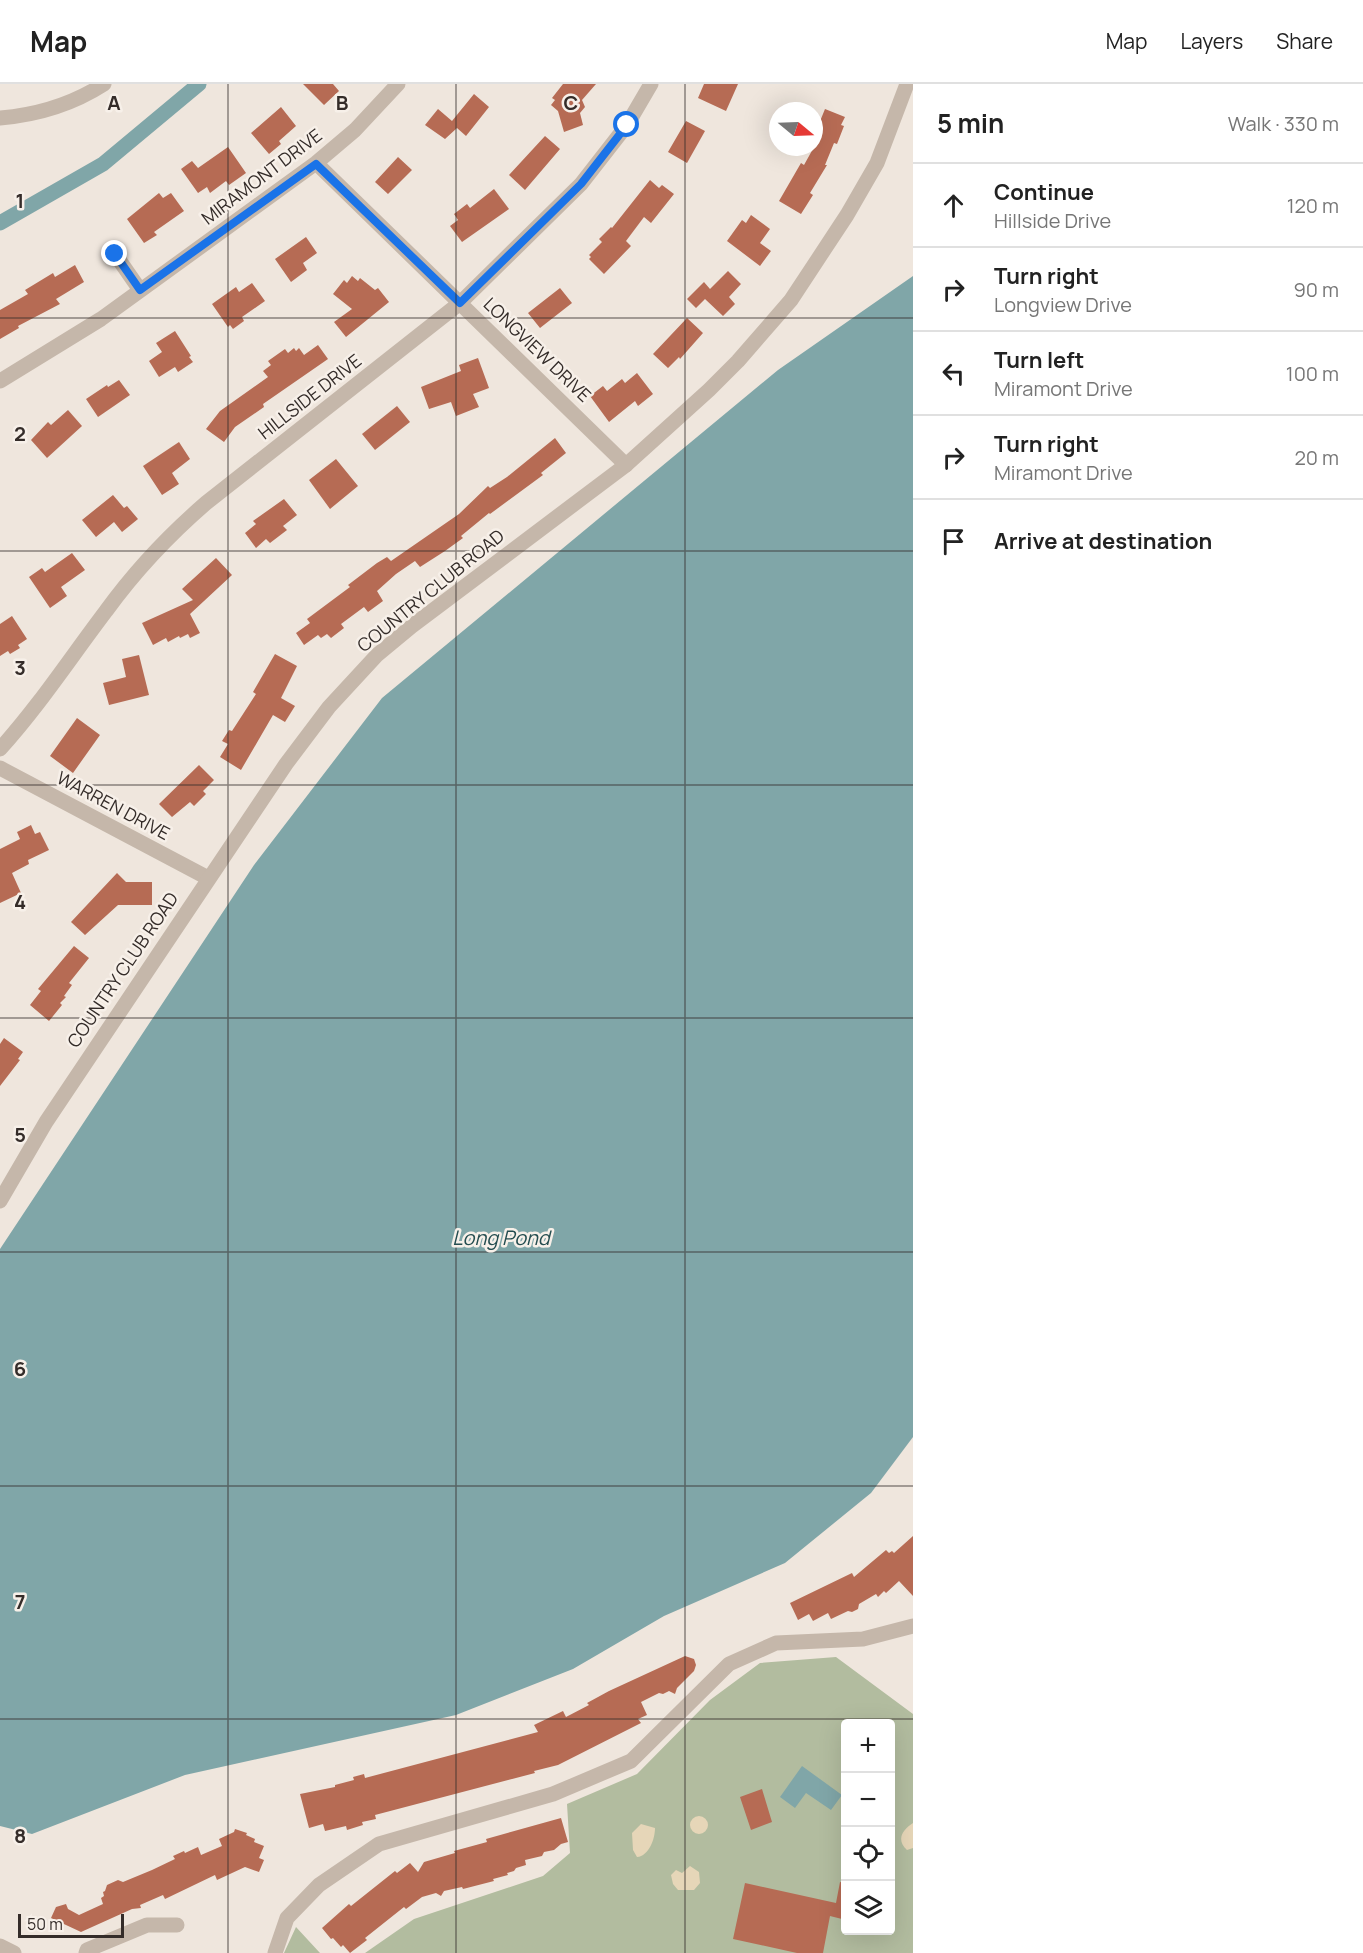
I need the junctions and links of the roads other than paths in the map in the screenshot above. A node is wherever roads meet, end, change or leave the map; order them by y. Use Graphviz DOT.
graph roads {
  1 [pos="104,84"];
  2 [pos="398,84"];
  3 [pos="651,84"];
  4 [pos="907,84"];
  5 [pos="0,117"];
  6 [pos="316,164"];
  7 [pos="115,254"];
  8 [pos="140,290"];
  9 [pos="460,303"];
  10 [pos="0,381"];
  11 [pos="626,465"];
  12 [pos="0,749"];
  13 [pos="0,768"];
  14 [pos="208,878"];
  15 [pos="0,1201"];
  16 [pos="913,1626"];
  17 [pos="177,1925"];
  18 [pos="0,1946"];
  19 [pos="14,1953"];
  20 [pos="86,1953"];
  21 [pos="275,1953"];
  1 -- 5 [label="street"];
  2 -- 6 [label="street, MIRAMONT DRIVE"];
  3 -- 9 [label="street, HILLSIDE DRIVE"];
  4 -- 11 [label="street, COUNTRY CLUB ROAD"];
  6 -- 8 [label="street, MIRAMONT DRIVE"];
  6 -- 9 [label="street, LONGVIEW DRIVE"];
  7 -- 8 [label="street"];
  8 -- 10 [label="street, MIRAMONT DRIVE"];
  9 -- 11 [label="street, LONGVIEW DRIVE"];
  9 -- 12 [label="street, HILLSIDE DRIVE"];
  11 -- 14 [label="street, COUNTRY CLUB ROAD"];
  13 -- 14 [label="street, WARREN DRIVE"];
  14 -- 15 [label="street, COUNTRY CLUB ROAD"];
  16 -- 21 [label="street"];
  17 -- 20 [label="street"];
  18 -- 19 [label="street"];
}
